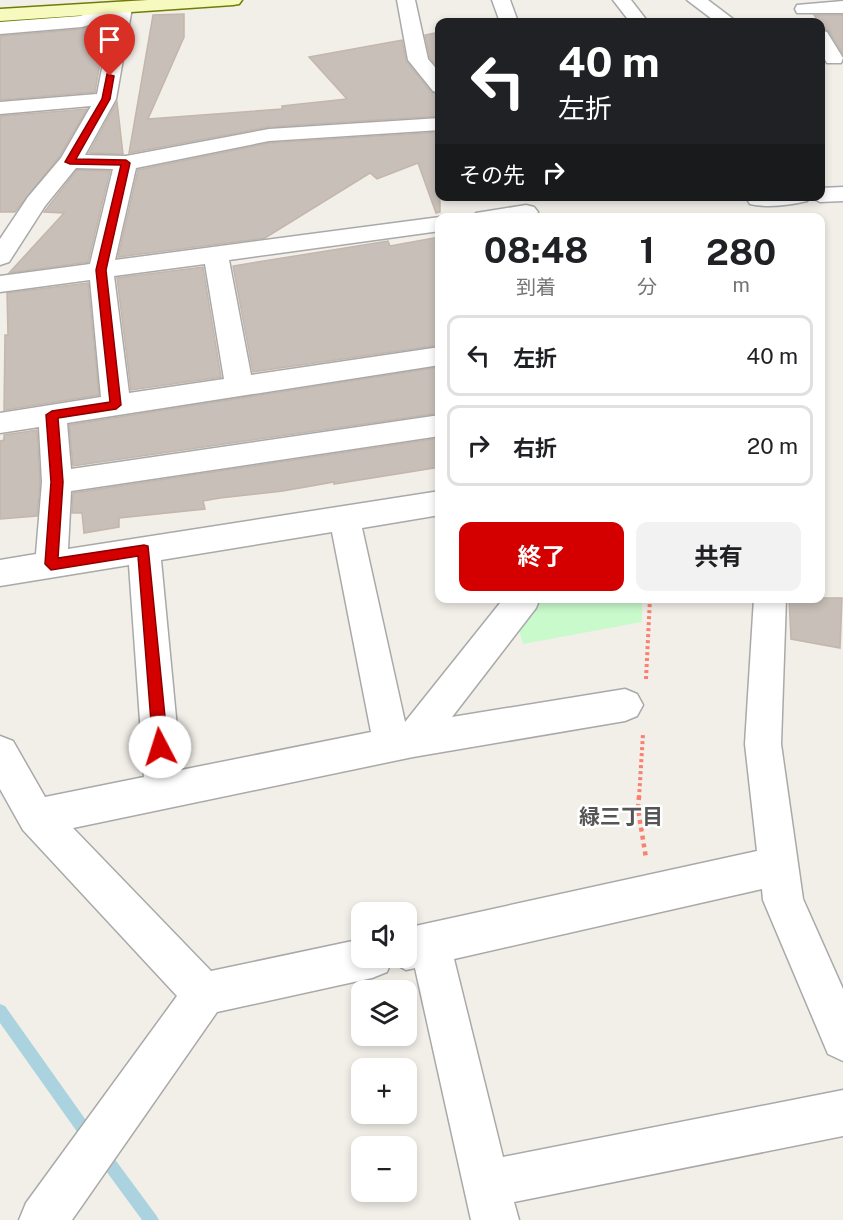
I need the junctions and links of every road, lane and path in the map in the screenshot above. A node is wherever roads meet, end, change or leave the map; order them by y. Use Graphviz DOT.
graph roads {
  1 [pos="223,0"];
  2 [pos="233,0"];
  3 [pos="406,0"];
  4 [pos="501,0"];
  5 [pos="622,0"];
  6 [pos="696,0"];
  7 [pos="71,4"];
  8 [pos="0,7"];
  9 [pos="843,7"];
  10 [pos="123,8"];
  11 [pos="805,10"];
  12 [pos="0,15"];
  13 [pos="508,18"];
  14 [pos="636,18"];
  15 [pos="722,18"];
  16 [pos="0,28"];
  17 [pos="825,44"];
  18 [pos="834,59"];
  19 [pos="435,81"];
  20 [pos="106,99"];
  21 [pos="0,108"];
  22 [pos="435,124"];
  23 [pos="70,162"];
  24 [pos="126,163"];
  25 [pos="843,194"];
  26 [pos="825,195"];
  27 [pos="524,209"];
  28 [pos="506,213"];
  29 [pos="435,225"];
  30 [pos="216,254"];
  31 [pos="0,257"];
  32 [pos="101,270"];
  33 [pos="0,284"];
  34 [pos="435,357"];
  35 [pos="239,387"];
  36 [pos="116,405"];
  37 [pos="52,415"];
  38 [pos="0,423"];
  39 [pos="435,426"];
  40 [pos="57,482"];
  41 [pos="435,504"];
  42 [pos="345,518"];
  43 [pos="144,550"];
  44 [pos="51,564"];
  45 [pos="0,573"];
  46 [pos="520,603"];
  47 [pos="649,603"];
  48 [pos="770,603"];
  49 [pos="638,709"];
  50 [pos="403,742"];
  51 [pos="0,753"];
  52 [pos="164,791"];
  53 [pos="36,817"];
  54 [pos="779,866"];
  55 [pos="652,895"];
  56 [pos="418,947"];
  57 [pos="351,962"];
  58 [pos="204,994"];
  59 [pos="843,1039"];
  60 [pos="843,1113"];
  61 [pos="491,1202"];
  62 [pos="43,1220"];
  1 -- 2 [label="street"];
  1 -- 10 [label="street"];
  3 -- 19 [label="street"];
  4 -- 13 [label="street"];
  5 -- 14 [label="street"];
  6 -- 15 [label="street"];
  7 -- 8 [label="street"];
  7 -- 10 [label="street"];
  7 -- 12 [label="street"];
  9 -- 11 [label="street"];
  10 -- 16 [label="street"];
  10 -- 20 [label="street"];
  17 -- 18 [label="street"];
  20 -- 21 [label="street"];
  20 -- 23 [label="street"];
  22 -- 24 [label="street"];
  23 -- 24 [label="street"];
  23 -- 31 [label="street"];
  24 -- 32 [label="street"];
  25 -- 26 [label="street"];
  27 -- 28 [label="street"];
  29 -- 30 [label="street"];
  30 -- 32 [label="street"];
  30 -- 35 [label="street"];
  32 -- 33 [label="street"];
  32 -- 36 [label="street"];
  34 -- 35 [label="street"];
  35 -- 36 [label="street"];
  36 -- 37 [label="street"];
  37 -- 38 [label="street"];
  37 -- 40 [label="street"];
  39 -- 40 [label="street"];
  40 -- 44 [label="street"];
  41 -- 42 [label="street"];
  42 -- 43 [label="street"];
  42 -- 50 [label="street"];
  43 -- 44 [label="street"];
  43 -- 52 [label="street"];
  44 -- 45 [label="street"];
  46 -- 50 [label="street"];
  47 -- 49 [label="path"];
  48 -- 54 [label="street"];
  49 -- 50 [label="street"];
  49 -- 55 [label="path"];
  50 -- 52 [label="street"];
  51 -- 53 [label="street"];
  52 -- 53 [label="street"];
  53 -- 58 [label="street"];
  54 -- 55 [label="street"];
  54 -- 59 [label="street"];
  55 -- 56 [label="street"];
  56 -- 61 [label="street"];
  57 -- 58 [label="street"];
  58 -- 62 [label="street"];
  60 -- 61 [label="street"];
}
